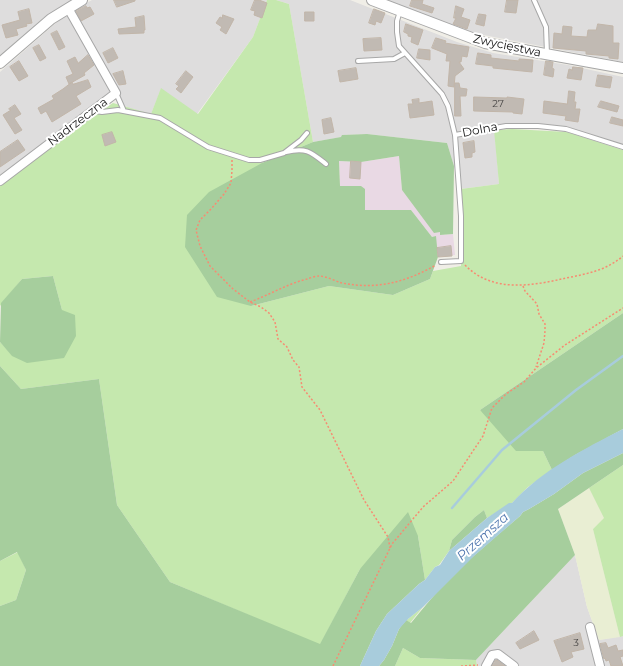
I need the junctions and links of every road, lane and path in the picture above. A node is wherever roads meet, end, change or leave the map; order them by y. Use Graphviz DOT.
graph roads {
  1 [pos="82,0"];
  2 [pos="372,0"];
  3 [pos="534,0"];
  4 [pos="68,8"];
  5 [pos="401,10"];
  6 [pos="405,53"];
  7 [pos="547,54"];
  8 [pos="358,61"];
  9 [pos="0,63"];
  10 [pos="623,68"];
  11 [pos="116,93"];
  12 [pos="124,110"];
  13 [pos="92,111"];
  14 [pos="307,133"];
  15 [pos="455,135"];
  16 [pos="623,147"];
  17 [pos="284,153"];
  18 [pos="231,154"];
  19 [pos="326,164"];
  20 [pos="0,181"];
  21 [pos="623,256"];
  22 [pos="461,261"];
  23 [pos="441,262"];
  24 [pos="523,286"];
  25 [pos="250,302"];
  26 [pos="623,308"];
  27 [pos="536,368"];
  28 [pos="390,549"];
  29 [pos="590,627"];
  30 [pos="486,665"];
  31 [pos="334,666"];
  32 [pos="461,666"];
  33 [pos="514,666"];
  34 [pos="600,666"];
  1 -- 4 [label="street"];
  2 -- 5 [label="street, Zwycięstwa"];
  3 -- 7 [label="lane"];
  4 -- 9 [label="street"];
  4 -- 11 [label="street, Nadrzeczna"];
  5 -- 6 [label="lane, Dolna"];
  5 -- 7 [label="street, Zwycięstwa"];
  6 -- 8 [label="lane"];
  6 -- 15 [label="lane, Dolna"];
  7 -- 10 [label="street, Zwycięstwa"];
  11 -- 12 [label="lane"];
  11 -- 13 [label="street, Nadrzeczna"];
  12 -- 13 [label="lane"];
  12 -- 18 [label="lane"];
  13 -- 20 [label="street, Nadrzeczna"];
  14 -- 17 [label="lane"];
  15 -- 16 [label="lane, Dolna"];
  15 -- 22 [label="lane"];
  17 -- 18 [label="lane"];
  17 -- 19 [label="lane"];
  18 -- 25 [label="path"];
  21 -- 24 [label="path"];
  22 -- 23 [label="lane"];
  22 -- 24 [label="path"];
  23 -- 25 [label="path"];
  24 -- 27 [label="path"];
  25 -- 28 [label="path"];
  26 -- 27 [label="path"];
  27 -- 28 [label="path"];
  28 -- 31 [label="path"];
  29 -- 34 [label="street"];
  30 -- 32 [label="path"];
  30 -- 33 [label="street"];
}
